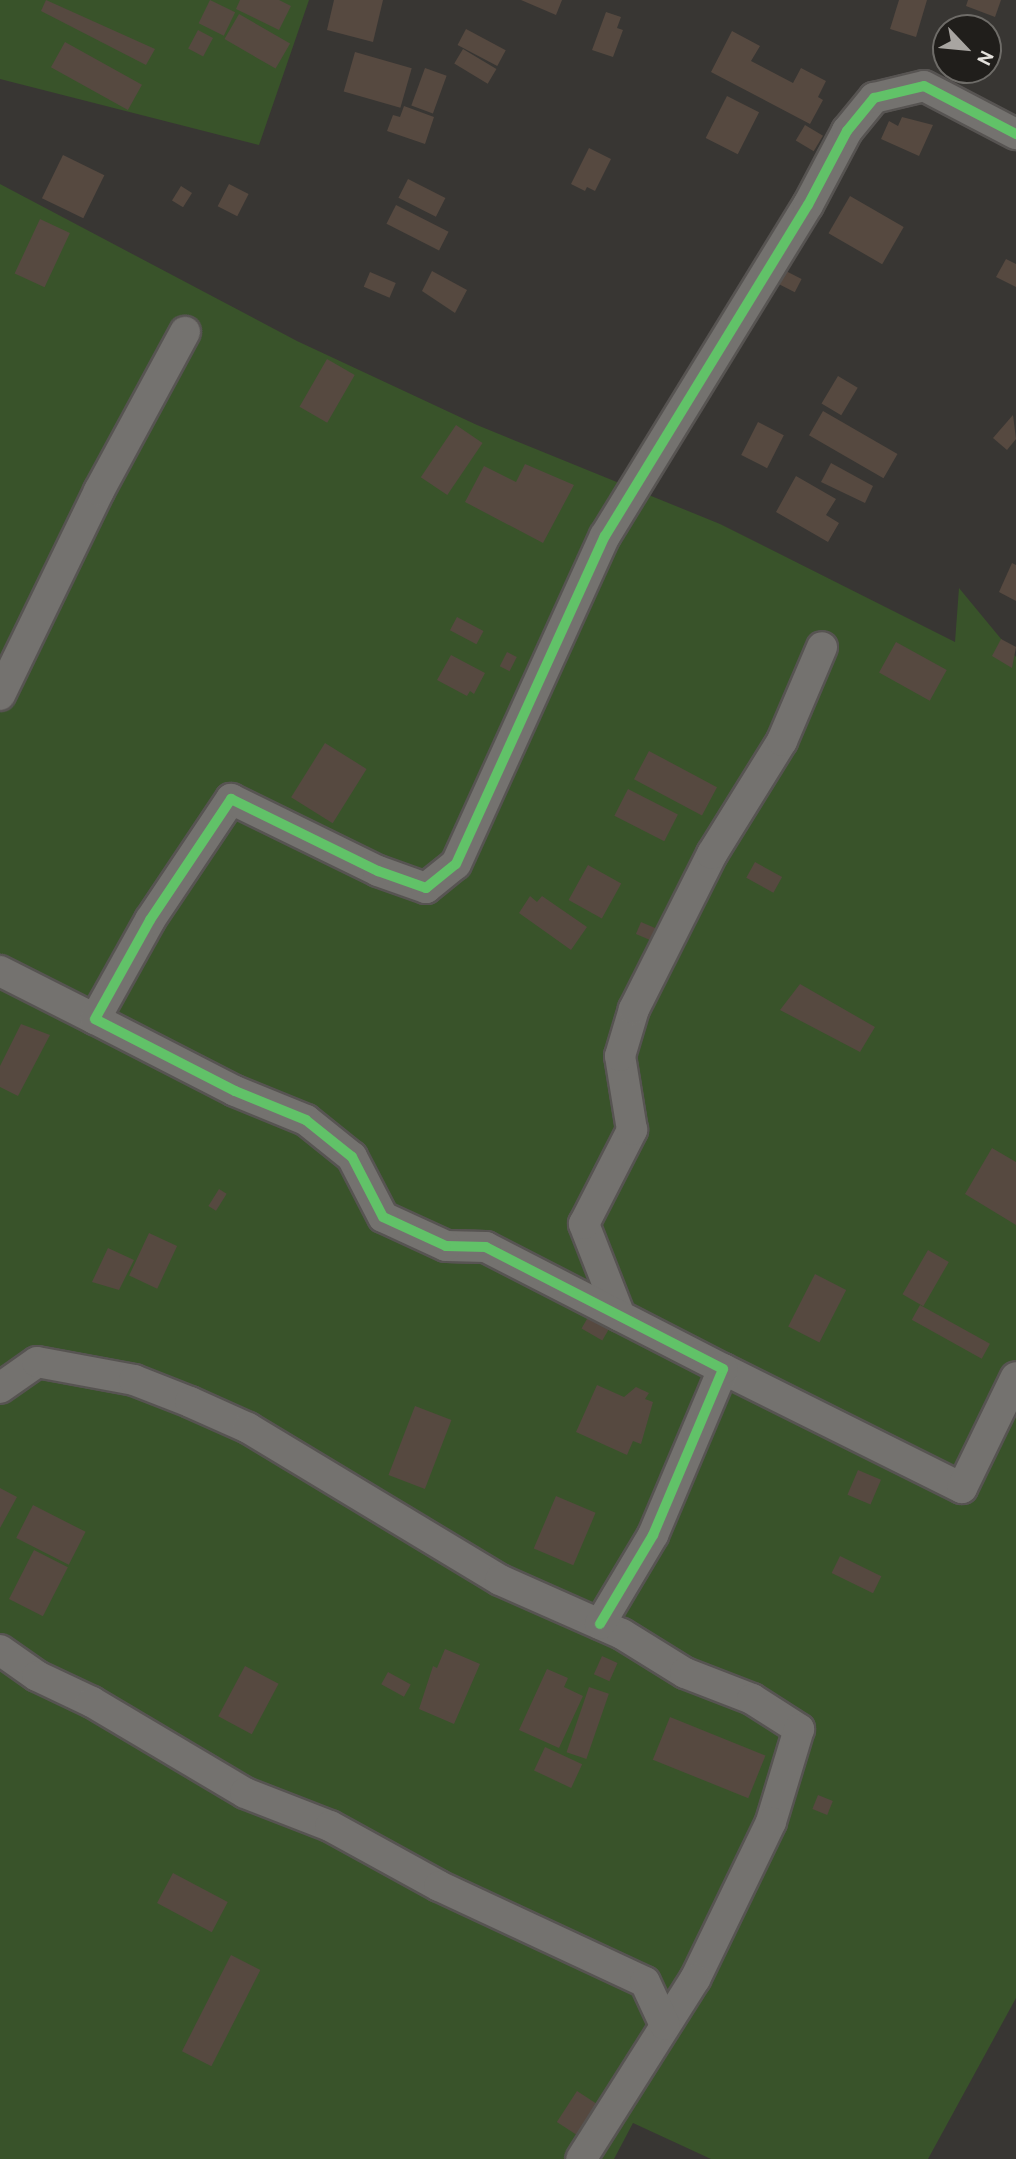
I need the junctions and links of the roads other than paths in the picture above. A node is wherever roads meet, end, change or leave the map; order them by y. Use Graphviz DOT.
graph roads {
  1 [pos="1016,134"];
  2 [pos="185,332"];
  3 [pos="822,647"];
  4 [pos="0,695"];
  5 [pos="0,971"];
  6 [pos="95,1019"];
  7 [pos="621,1316"];
  8 [pos="723,1369"];
  9 [pos="1016,1377"];
  10 [pos="0,1388"];
  11 [pos="600,1624"];
  12 [pos="0,1650"];
  13 [pos="665,2025"];
  14 [pos="582,2159"];
  1 -- 6 [label="street"];
  2 -- 4 [label="street"];
  3 -- 7 [label="street"];
  5 -- 6 [label="street"];
  6 -- 7 [label="street"];
  7 -- 8 [label="street"];
  8 -- 9 [label="street"];
  8 -- 11 [label="street"];
  10 -- 11 [label="street"];
  11 -- 13 [label="street"];
  12 -- 13 [label="street"];
  13 -- 14 [label="street"];
}
